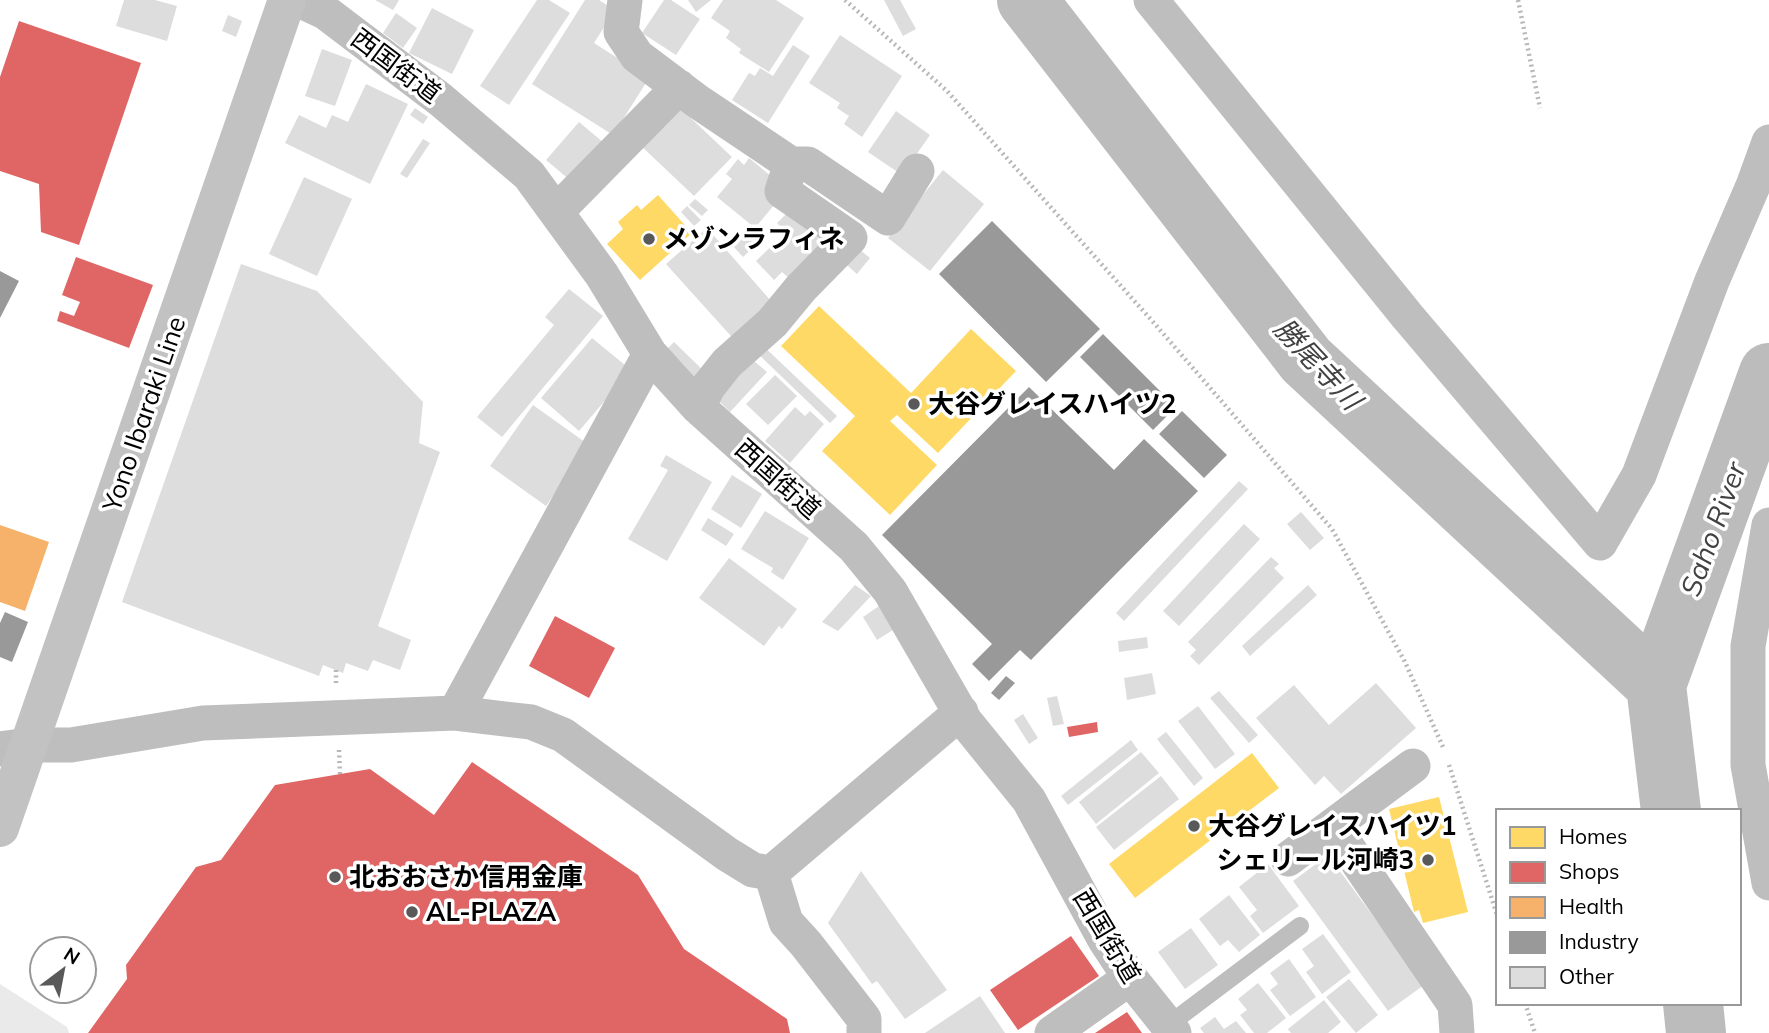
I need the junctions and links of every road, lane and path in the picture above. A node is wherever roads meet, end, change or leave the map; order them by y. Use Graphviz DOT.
graph roads {
  1 [pos="288,0"];
  2 [pos="299,0"];
  3 [pos="625,0"];
  4 [pos="845,0"];
  5 [pos="1151,0"];
  6 [pos="1518,0"];
  7 [pos="679,88"];
  8 [pos="1540,108"];
  9 [pos="1769,142"];
  10 [pos="791,164"];
  11 [pos="917,171"];
  12 [pos="556,212"];
  13 [pos="650,354"];
  14 [pos="698,407"];
  15 [pos="1769,525"];
  16 [pos="961,712"];
  17 [pos="454,713"];
  18 [pos="14,747"];
  19 [pos="1413,766"];
  20 [pos="1333,826"];
  21 [pos="0,828"];
  22 [pos="1288,859"];
  23 [pos="771,873"];
  24 [pos="1769,883"];
  25 [pos="1496,912"];
  26 [pos="1300,926"];
  27 [pos="1130,978"];
  28 [pos="1526,1005"];
  29 [pos="1171,1030"];
  30 [pos="864,1033"];
  31 [pos="1052,1033"];
  32 [pos="1457,1033"];
  33 [pos="1535,1033"];
  1 -- 18 [label="main road, Yono Ibaraki Line"];
  2 -- 12 [label="street, 西国街道"];
  3 -- 7 [label="street"];
  4 -- 25 [label="path"];
  5 -- 9 [label="street"];
  6 -- 8 [label="path"];
  7 -- 10 [label="street"];
  7 -- 12 [label="street"];
  10 -- 11 [label="street"];
  10 -- 14 [label="street"];
  12 -- 13 [label="street, 西国街道"];
  13 -- 14 [label="street, 西国街道"];
  13 -- 17 [label="street"];
  14 -- 16 [label="street, 西国街道"];
  15 -- 24 [label="street"];
  16 -- 23 [label="street"];
  16 -- 27 [label="street, 西国街道"];
  17 -- 18 [label="street"];
  17 -- 23 [label="street"];
  18 -- 21 [label="main road, Yono Ibaraki Line"];
  19 -- 20 [label="street"];
  20 -- 22 [label="street"];
  20 -- 32 [label="street"];
  23 -- 30 [label="street"];
  26 -- 29 [label="lane"];
  27 -- 29 [label="street, 西国街道"];
  27 -- 31 [label="street"];
  28 -- 33 [label="path"];
}
